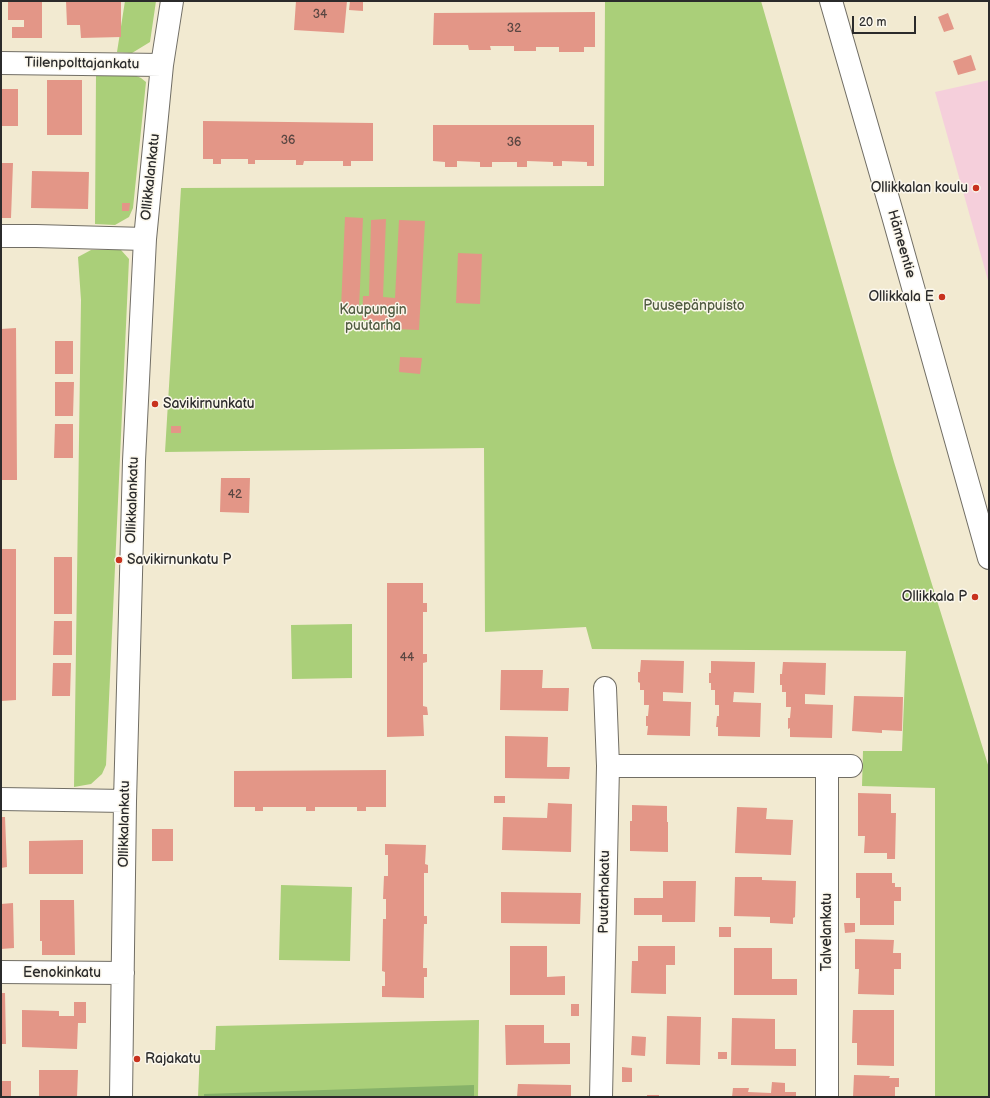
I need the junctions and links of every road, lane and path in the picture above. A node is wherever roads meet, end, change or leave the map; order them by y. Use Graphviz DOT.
graph roads {
  1 [pos="172,1"];
  2 [pos="831,1"];
  3 [pos="1,63"];
  4 [pos="162,65"];
  5 [pos="1,236"];
  6 [pos="144,239"];
  7 [pos="989,558"];
  8 [pos="605,688"];
  9 [pos="608,766"];
  10 [pos="827,766"];
  11 [pos="851,766"];
  12 [pos="1,799"];
  13 [pos="125,800"];
  14 [pos="1,972"];
  15 [pos="123,973"];
  16 [pos="120,1097"];
  17 [pos="600,1097"];
  18 [pos="827,1097"];
  1 -- 4 [label="street, Ollikkalankatu"];
  2 -- 7 [label="street, Hämeentie"];
  3 -- 4 [label="street, Tiilenpolttajankatu"];
  4 -- 6 [label="street, Ollikkalankatu"];
  5 -- 6 [label="street"];
  6 -- 13 [label="street, Ollikkalankatu"];
  8 -- 9 [label="street, Puutarhakatu"];
  9 -- 10 [label="street"];
  9 -- 17 [label="street, Puutarhakatu"];
  10 -- 11 [label="street"];
  10 -- 18 [label="street, Talvelankatu"];
  12 -- 13 [label="street"];
  13 -- 15 [label="street, Ollikkalankatu"];
  14 -- 15 [label="street, Eenokinkatu"];
  15 -- 16 [label="street, Ollikkalankatu"];
}
